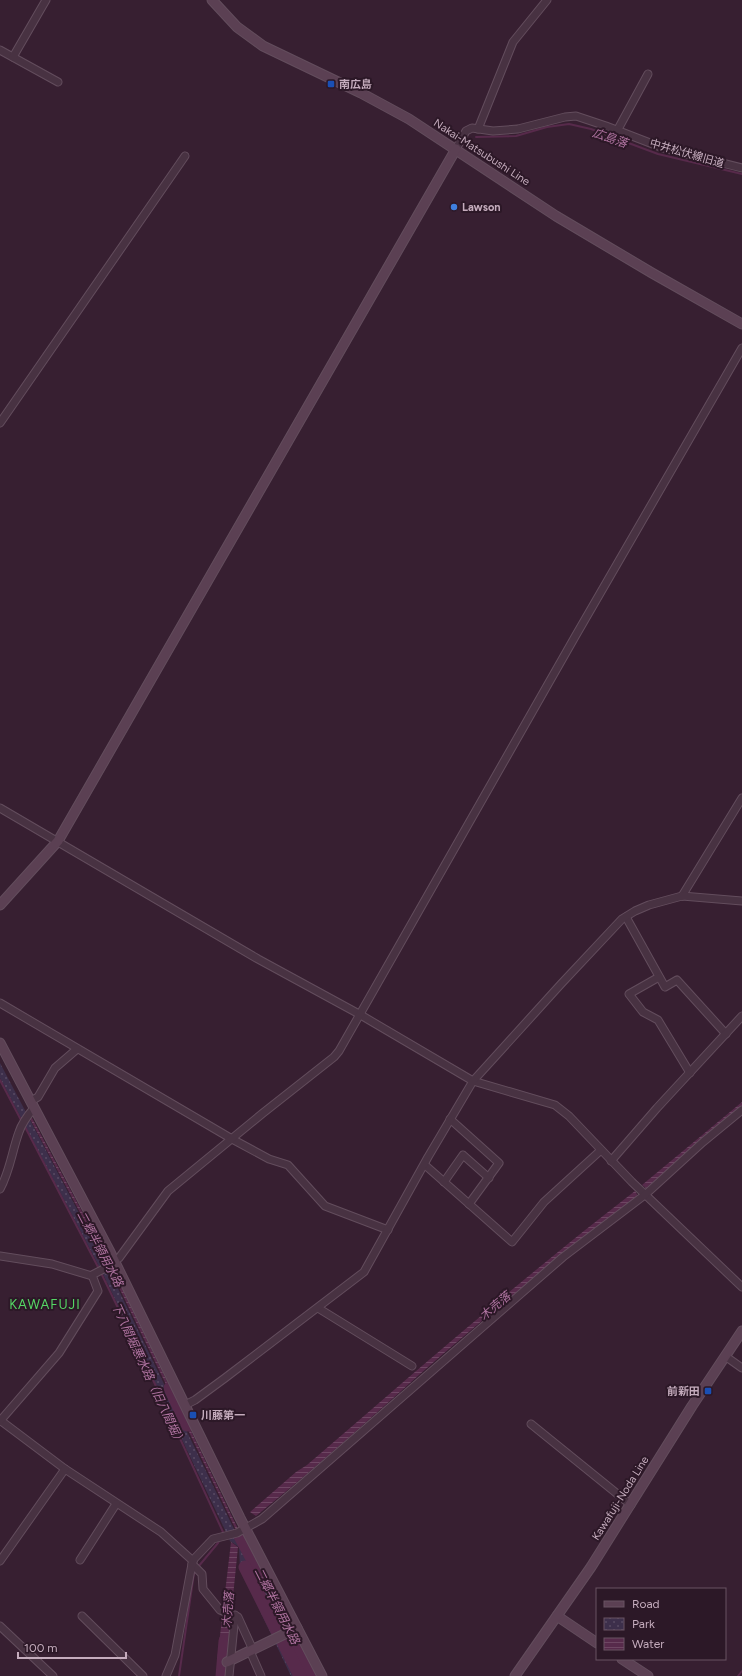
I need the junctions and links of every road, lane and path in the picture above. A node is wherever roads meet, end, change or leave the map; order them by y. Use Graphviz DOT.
graph roads {
  1 [pos="46,0"];
  2 [pos="212,0"];
  3 [pos="547,0"];
  4 [pos="0,50"];
  5 [pos="13,57"];
  6 [pos="648,74"];
  7 [pos="58,82"];
  8 [pos="478,129"];
  9 [pos="617,131"];
  10 [pos="456,149"];
  11 [pos="185,156"];
  12 [pos="742,168"];
  13 [pos="742,324"];
  14 [pos="742,348"];
  15 [pos="0,423"];
  16 [pos="742,798"];
  17 [pos="0,808"];
  18 [pos="58,841"];
  19 [pos="682,896"];
  20 [pos="742,901"];
  21 [pos="0,905"];
  22 [pos="626,916"];
  23 [pos="659,977"];
  24 [pos="0,1003"];
  25 [pos="359,1014"];
  26 [pos="742,1016"];
  27 [pos="726,1034"];
  28 [pos="0,1043"];
  29 [pos="77,1049"];
  30 [pos="690,1073"];
  31 [pos="473,1081"];
  32 [pos="742,1110"];
  33 [pos="30,1111"];
  34 [pos="450,1119"];
  35 [pos="232,1139"];
  36 [pos="601,1150"];
  37 [pos="612,1162"];
  38 [pos="425,1165"];
  39 [pos="488,1178"];
  40 [pos="444,1182"];
  41 [pos="0,1189"];
  42 [pos="646,1194"];
  43 [pos="469,1204"];
  44 [pos="388,1230"];
  45 [pos="0,1256"];
  46 [pos="110,1265"];
  47 [pos="92,1276"];
  48 [pos="742,1287"];
  49 [pos="318,1308"];
  50 [pos="742,1331"];
  51 [pos="725,1356"];
  52 [pos="412,1366"];
  53 [pos="742,1368"];
  54 [pos="185,1405"];
  55 [pos="0,1420"];
  56 [pos="532,1424"];
  57 [pos="65,1469"];
  58 [pos="116,1504"];
  59 [pos="630,1505"];
  60 [pos="242,1531"];
  61 [pos="0,1559"];
  62 [pos="80,1560"];
  63 [pos="193,1562"];
  64 [pos="235,1615"];
  65 [pos="82,1616"];
  66 [pos="557,1616"];
  67 [pos="0,1626"];
  68 [pos="297,1628"];
  69 [pos="596,1641"];
  70 [pos="251,1651"];
  71 [pos="624,1660"];
  72 [pos="229,1661"];
  73 [pos="53,1676"];
  74 [pos="143,1676"];
  75 [pos="166,1676"];
  76 [pos="229,1676"];
  77 [pos="261,1676"];
  78 [pos="322,1676"];
  79 [pos="515,1676"];
  80 [pos="648,1676"];
  1 -- 5 [label="street"];
  2 -- 10 [label="street, Nakai-Matsubushi Line"];
  3 -- 8 [label="street"];
  4 -- 5 [label="street"];
  5 -- 7 [label="street"];
  6 -- 9 [label="street"];
  8 -- 9 [label="street, 中井松伏線旧道"];
  8 -- 10 [label="street"];
  9 -- 12 [label="street, 中井松伏線旧道"];
  10 -- 13 [label="street, Nakai-Matsubushi Line"];
  10 -- 18 [label="street"];
  11 -- 15 [label="street"];
  14 -- 25 [label="street"];
  16 -- 19 [label="street"];
  17 -- 18 [label="street"];
  18 -- 21 [label="street"];
  18 -- 25 [label="street"];
  19 -- 20 [label="street"];
  19 -- 22 [label="street"];
  22 -- 23 [label="street"];
  22 -- 31 [label="street"];
  23 -- 27 [label="street"];
  23 -- 30 [label="street"];
  24 -- 29 [label="street"];
  25 -- 31 [label="street"];
  25 -- 35 [label="street"];
  26 -- 27 [label="street"];
  27 -- 30 [label="street"];
  28 -- 33 [label="street"];
  29 -- 33 [label="street"];
  29 -- 35 [label="street"];
  30 -- 37 [label="street"];
  31 -- 34 [label="street"];
  31 -- 36 [label="street"];
  32 -- 42 [label="street"];
  33 -- 41 [label="street"];
  33 -- 46 [label="street"];
  34 -- 38 [label="street"];
  34 -- 39 [label="street"];
  35 -- 44 [label="street"];
  35 -- 46 [label="street"];
  36 -- 37 [label="street"];
  36 -- 43 [label="street"];
  37 -- 42 [label="street"];
  38 -- 40 [label="street"];
  38 -- 44 [label="street"];
  39 -- 40 [label="street"];
  39 -- 43 [label="street"];
  40 -- 43 [label="street"];
  42 -- 48 [label="street"];
  42 -- 60 [label="street"];
  44 -- 49 [label="street"];
  45 -- 47 [label="street"];
  46 -- 47 [label="street"];
  46 -- 54 [label="street"];
  47 -- 55 [label="street"];
  49 -- 52 [label="street"];
  49 -- 54 [label="street"];
  50 -- 51 [label="street, Kawafuji-Noda Line"];
  51 -- 53 [label="street"];
  51 -- 59 [label="street, Kawafuji-Noda Line"];
  54 -- 60 [label="street"];
  55 -- 57 [label="street"];
  56 -- 59 [label="street"];
  57 -- 58 [label="street"];
  57 -- 61 [label="street"];
  58 -- 62 [label="street"];
  58 -- 63 [label="street"];
  59 -- 66 [label="street, Kawafuji-Noda Line"];
  60 -- 63 [label="street"];
  60 -- 68 [label="street"];
  63 -- 64 [label="street"];
  63 -- 75 [label="street"];
  64 -- 70 [label="street"];
  64 -- 72 [label="street"];
  65 -- 74 [label="street"];
  66 -- 69 [label="street"];
  66 -- 79 [label="street, Kawafuji-Noda Line"];
  67 -- 73 [label="street"];
  68 -- 70 [label="street"];
  68 -- 78 [label="street"];
  70 -- 72 [label="street"];
  70 -- 77 [label="street"];
  71 -- 80 [label="street"];
  72 -- 76 [label="street"];
}
